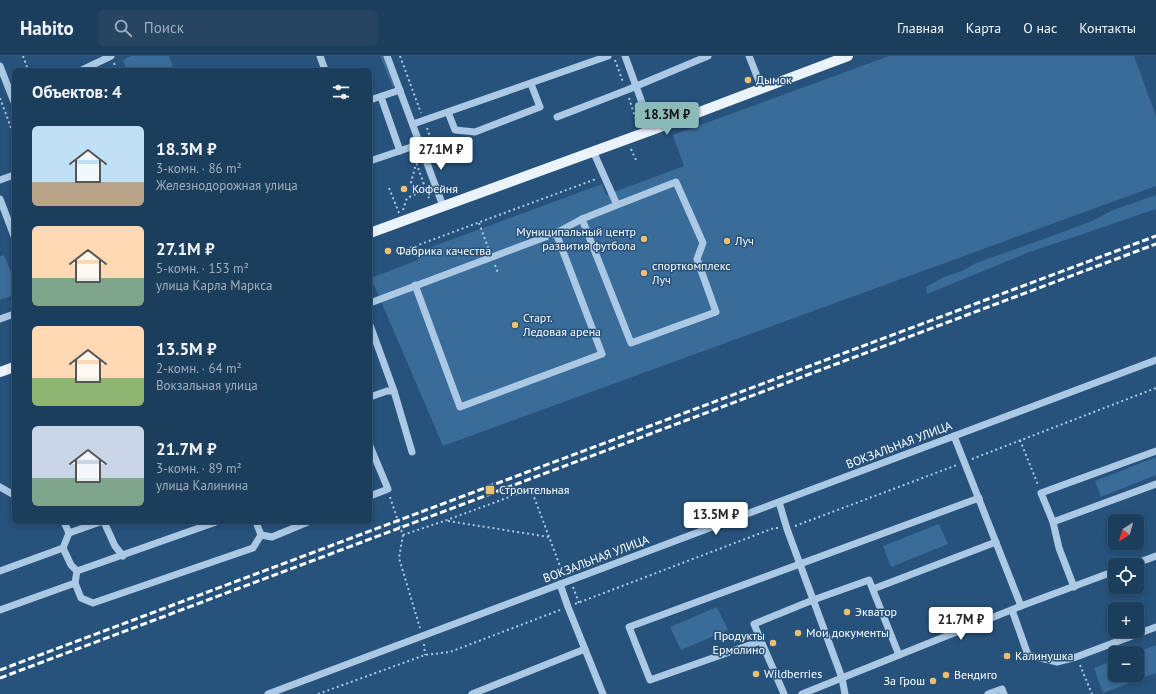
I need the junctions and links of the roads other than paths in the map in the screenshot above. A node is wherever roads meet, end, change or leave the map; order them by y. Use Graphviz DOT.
graph roads {
  1 [pos="320,56"];
  2 [pos="387,56"];
  3 [pos="608,56"];
  4 [pos="625,56"];
  5 [pos="708,56"];
  6 [pos="749,56"];
  7 [pos="848,56"];
  8 [pos="108,57"];
  9 [pos="0,66"];
  10 [pos="86,68"];
  11 [pos="324,68"];
  12 [pos="531,84"];
  13 [pos="636,86"];
  14 [pos="762,89"];
  15 [pos="400,90"];
  16 [pos="12,95"];
  17 [pos="381,97"];
  18 [pos="372,99"];
  19 [pos="448,112"];
  20 [pos="557,117"];
  21 [pos="413,124"];
  22 [pos="652,130"];
  23 [pos="420,144"];
  24 [pos="400,151"];
  25 [pos="593,151"];
  26 [pos="372,160"];
  27 [pos="12,175"];
  28 [pos="0,180"];
  29 [pos="0,199"];
  30 [pos="617,204"];
  31 [pos="443,206"];
  32 [pos="582,219"];
  33 [pos="12,231"];
  34 [pos="372,232"];
  35 [pos="556,233"];
  36 [pos="415,285"];
  37 [pos="372,302"];
  38 [pos="12,315"];
  39 [pos="0,319"];
  40 [pos="372,330"];
  41 [pos="1156,360"];
  42 [pos="12,368"];
  43 [pos="0,372"];
  44 [pos="394,391"];
  45 [pos="372,396"];
  46 [pos="954,436"];
  47 [pos="372,451"];
  48 [pos="1156,451"];
  49 [pos="412,452"];
  50 [pos="1156,484"];
  51 [pos="0,487"];
  52 [pos="12,494"];
  53 [pos="372,495"];
  54 [pos="979,498"];
  55 [pos="780,502"];
  56 [pos="1053,522"];
  57 [pos="65,524"];
  58 [pos="95,524"];
  59 [pos="105,524"];
  60 [pos="211,524"];
  61 [pos="257,524"];
  62 [pos="303,524"];
  63 [pos="69,534"];
  64 [pos="262,535"];
  65 [pos="996,542"];
  66 [pos="62,548"];
  67 [pos="123,556"];
  68 [pos="1156,556"];
  69 [pos="1144,560"];
  70 [pos="801,564"];
  71 [pos="0,571"];
  72 [pos="77,571"];
  73 [pos="1108,575"];
  74 [pos="75,583"];
  75 [pos="560,584"];
  76 [pos="1074,587"];
  77 [pos="873,589"];
  78 [pos="813,600"];
  79 [pos="1021,606"];
  80 [pos="0,610"];
  81 [pos="1012,610"];
  82 [pos="1156,627"];
  83 [pos="761,642"];
  84 [pos="585,648"];
  85 [pos="899,656"];
  86 [pos="842,678"];
  87 [pos="269,694"];
  88 [pos="472,694"];
  89 [pos="603,694"];
  90 [pos="784,694"];
  91 [pos="802,694"];
  92 [pos="845,694"];
  93 [pos="988,694"];
  94 [pos="1004,694"];
  1 -- 11 [label="street"];
  2 -- 15 [label="street"];
  3 -- 12 [label="street"];
  4 -- 13 [label="street"];
  5 -- 13 [label="street"];
  6 -- 14 [label="street"];
  7 -- 14 [label="main road"];
  8 -- 10 [label="street"];
  9 -- 16 [label="street"];
  12 -- 19 [label="street"];
  12 -- 19 [label="street"];
  13 -- 20 [label="street"];
  13 -- 22 [label="street"];
  14 -- 22 [label="main road"];
  15 -- 17 [label="street"];
  15 -- 21 [label="street"];
  17 -- 18 [label="street"];
  17 -- 24 [label="street"];
  19 -- 21 [label="street"];
  21 -- 23 [label="street"];
  22 -- 25 [label="main road"];
  23 -- 24 [label="street"];
  23 -- 31 [label="street"];
  24 -- 26 [label="street"];
  25 -- 30 [label="street"];
  25 -- 31 [label="main road"];
  27 -- 28 [label="street"];
  29 -- 33 [label="street"];
  30 -- 32 [label="street"];
  30 -- 32 [label="street"];
  31 -- 34 [label="main road"];
  32 -- 35 [label="street"];
  35 -- 36 [label="street"];
  35 -- 36 [label="street"];
  36 -- 37 [label="street"];
  38 -- 39 [label="street"];
  40 -- 44 [label="street"];
  41 -- 46 [label="street, ВОКЗАЛЬНАЯ УЛИЦА"];
  42 -- 43 [label="main road"];
  44 -- 45 [label="street"];
  44 -- 49 [label="street"];
  46 -- 54 [label="street"];
  46 -- 55 [label="street, ВОКЗАЛЬНАЯ УЛИЦА"];
  47 -- 53 [label="street"];
  48 -- 56 [label="street"];
  50 -- 56 [label="street"];
  51 -- 52 [label="street"];
  54 -- 65 [label="street"];
  54 -- 70 [label="street"];
  55 -- 70 [label="street"];
  55 -- 75 [label="street, ВОКЗАЛЬНАЯ УЛИЦА"];
  56 -- 76 [label="street"];
  57 -- 63 [label="street"];
  58 -- 63 [label="street"];
  59 -- 67 [label="street"];
  60 -- 67 [label="street"];
  61 -- 64 [label="street"];
  62 -- 64 [label="street"];
  63 -- 66 [label="street"];
  64 -- 74 [label="street"];
  65 -- 77 [label="street"];
  65 -- 79 [label="street"];
  66 -- 71 [label="street"];
  66 -- 72 [label="street"];
  67 -- 72 [label="street"];
  68 -- 69 [label="street"];
  70 -- 78 [label="street"];
  70 -- 83 [label="street"];
  72 -- 74 [label="street"];
  73 -- 76 [label="street"];
  74 -- 80 [label="street"];
  75 -- 84 [label="street"];
  75 -- 87 [label="street, ВОКЗАЛЬНАЯ УЛИЦА"];
  76 -- 79 [label="street"];
  77 -- 78 [label="street"];
  77 -- 85 [label="street"];
  78 -- 83 [label="street"];
  78 -- 86 [label="street"];
  79 -- 81 [label="street"];
  81 -- 82 [label="street"];
  81 -- 85 [label="street"];
  83 -- 90 [label="street"];
  84 -- 88 [label="street"];
  84 -- 89 [label="street"];
  85 -- 86 [label="street"];
  86 -- 91 [label="street"];
  86 -- 92 [label="street"];
  93 -- 94 [label="street"];
}
